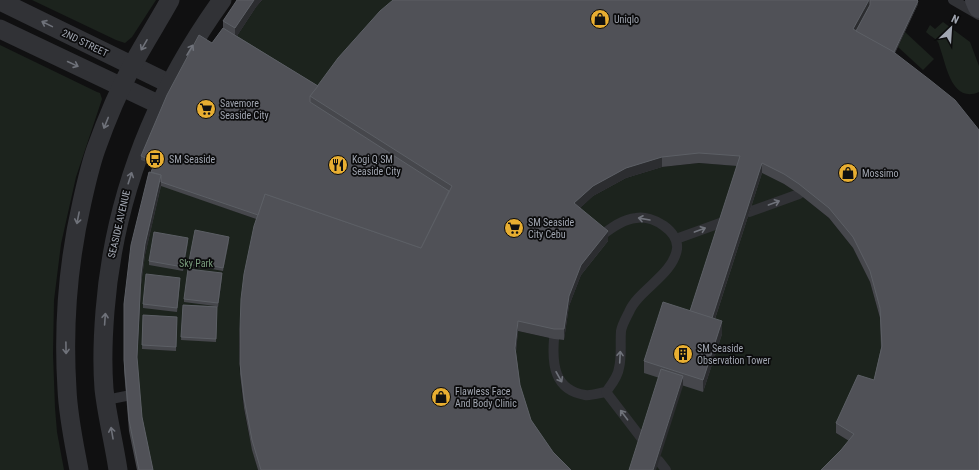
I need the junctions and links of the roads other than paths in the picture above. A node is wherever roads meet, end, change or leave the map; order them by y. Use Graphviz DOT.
graph roads {
  1 [pos="170,0"];
  2 [pos="222,0"];
  3 [pos="953,0"];
  4 [pos="976,0"];
  5 [pos="0,2"];
  6 [pos="979,7"];
  7 [pos="979,15"];
  8 [pos="0,29"];
  9 [pos="132,66"];
  10 [pos="170,84"];
  11 [pos="121,87"];
  12 [pos="160,105"];
  13 [pos="800,194"];
  14 [pos="749,212"];
  15 [pos="723,222"];
  16 [pos="601,236"];
  17 [pos="676,238"];
  18 [pos="554,339"];
  19 [pos="606,392"];
  20 [pos="126,396"];
  21 [pos="106,400"];
  22 [pos="642,439"];
  23 [pos="659,461"];
  24 [pos="79,470"];
  25 [pos="118,470"];
  26 [pos="666,470"];
  1 -- 9 [label="street, one-way"];
  10 -- 2 [label="street, SEASIDE AVENUE, one-way"];
  3 -- 7 [label="lane"];
  4 -- 6 [label="main road"];
  9 -- 5 [label="street, 2ND STREET, one-way"];
  8 -- 11 [label="street, one-way"];
  9 -- 10 [label="street, 2ND STREET"];
  9 -- 11 [label="street"];
  10 -- 12 [label="street, SEASIDE AVENUE"];
  11 -- 12 [label="street"];
  11 -- 24 [label="street, one-way"];
  21 -- 12 [label="street, SEASIDE AVENUE, one-way"];
  14 -- 13 [label="lane, one-way"];
  17 -- 15 [label="lane, one-way"];
  17 -- 16 [label="lane, one-way"];
  19 -- 17 [label="lane, one-way"];
  18 -- 19 [label="lane, one-way"];
  22 -- 19 [label="lane, one-way"];
  20 -- 21 [label="lane"];
  25 -- 21 [label="street, SEASIDE AVENUE, one-way"];
  23 -- 26 [label="lane"];
}
